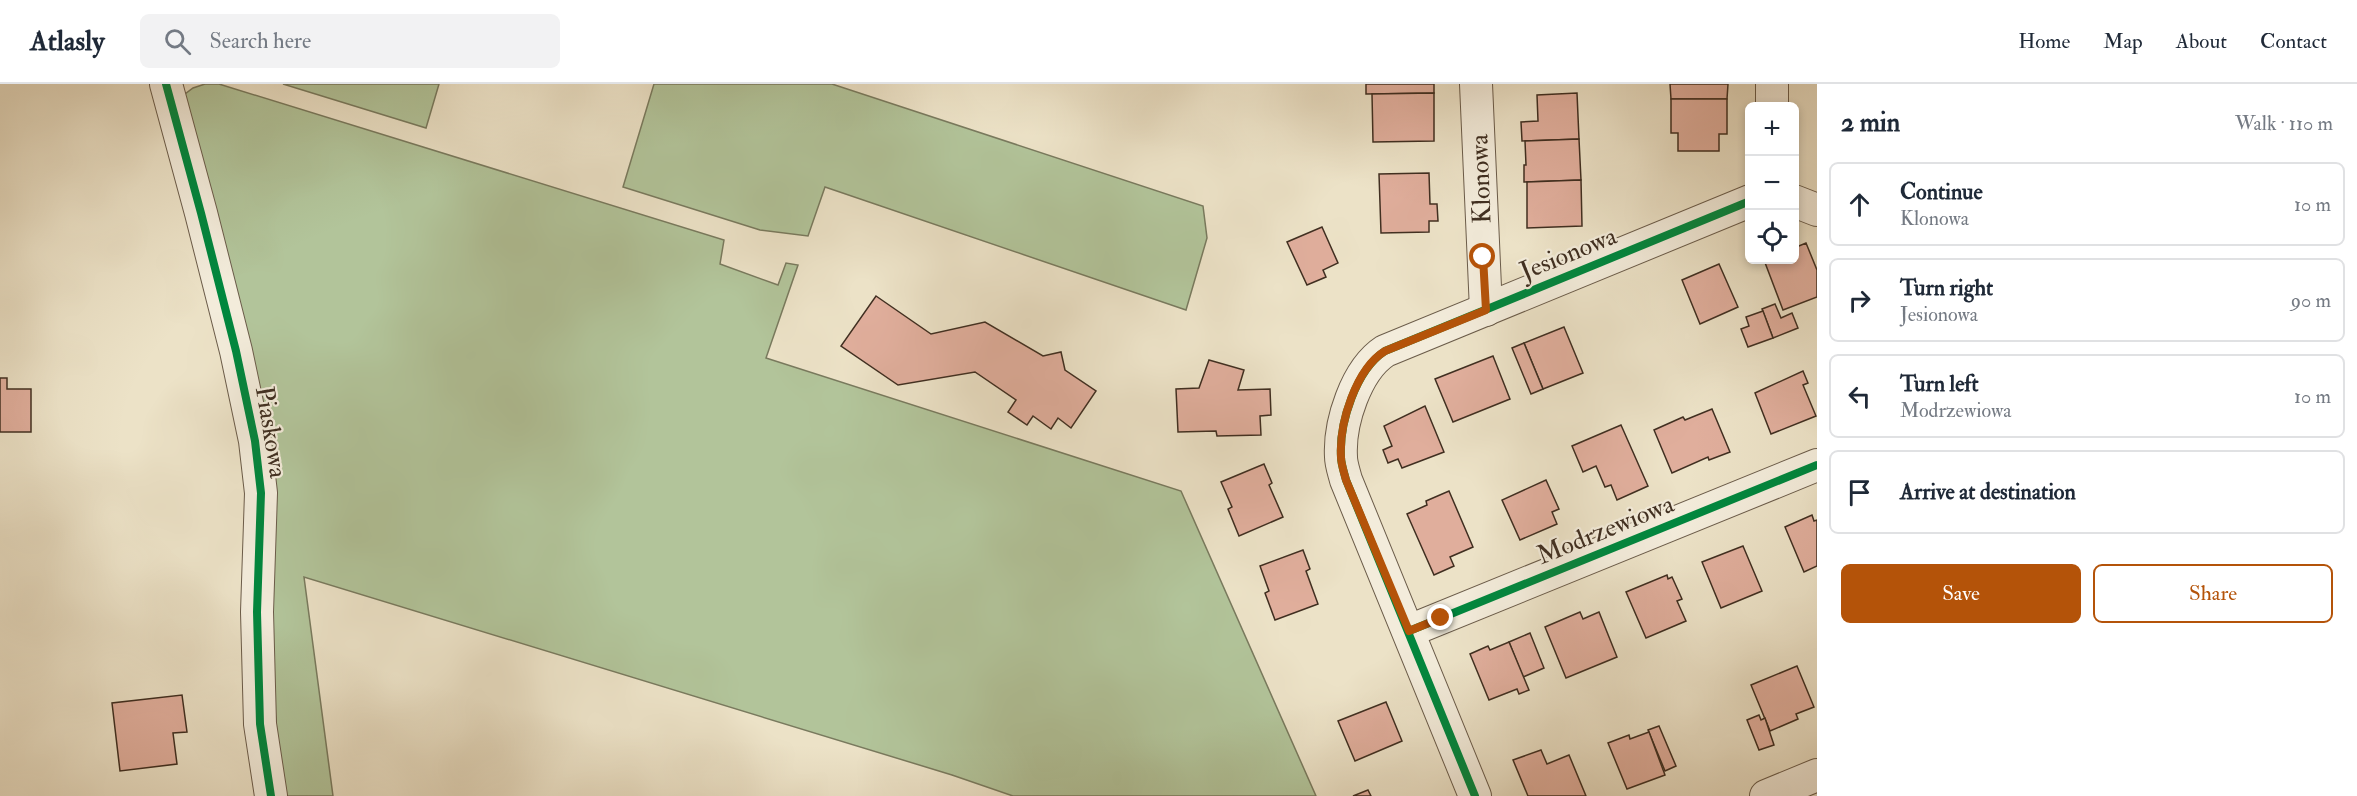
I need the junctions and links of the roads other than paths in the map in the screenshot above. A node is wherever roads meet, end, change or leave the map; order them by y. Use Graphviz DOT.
graph roads {
  1 [pos="166,84"];
  2 [pos="1476,84"];
  3 [pos="1772,84"];
  4 [pos="1772,102"];
  5 [pos="1745,203"];
  6 [pos="1799,203"];
  7 [pos="1817,210"];
  8 [pos="1486,310"];
  9 [pos="1817,465"];
  10 [pos="1409,631"];
  11 [pos="1817,775"];
  12 [pos="271,796"];
  13 [pos="1475,796"];
  14 [pos="1766,796"];
  1 -- 12 [label="street, Piaskowa"];
  2 -- 8 [label="street, Klonowa"];
  3 -- 4 [label="street"];
  5 -- 8 [label="street, Jesionowa"];
  6 -- 7 [label="street"];
  8 -- 10 [label="street, Jesionowa"];
  9 -- 10 [label="street, Modrzewiowa"];
  10 -- 13 [label="street, Jesionowa"];
  11 -- 14 [label="street"];
}
